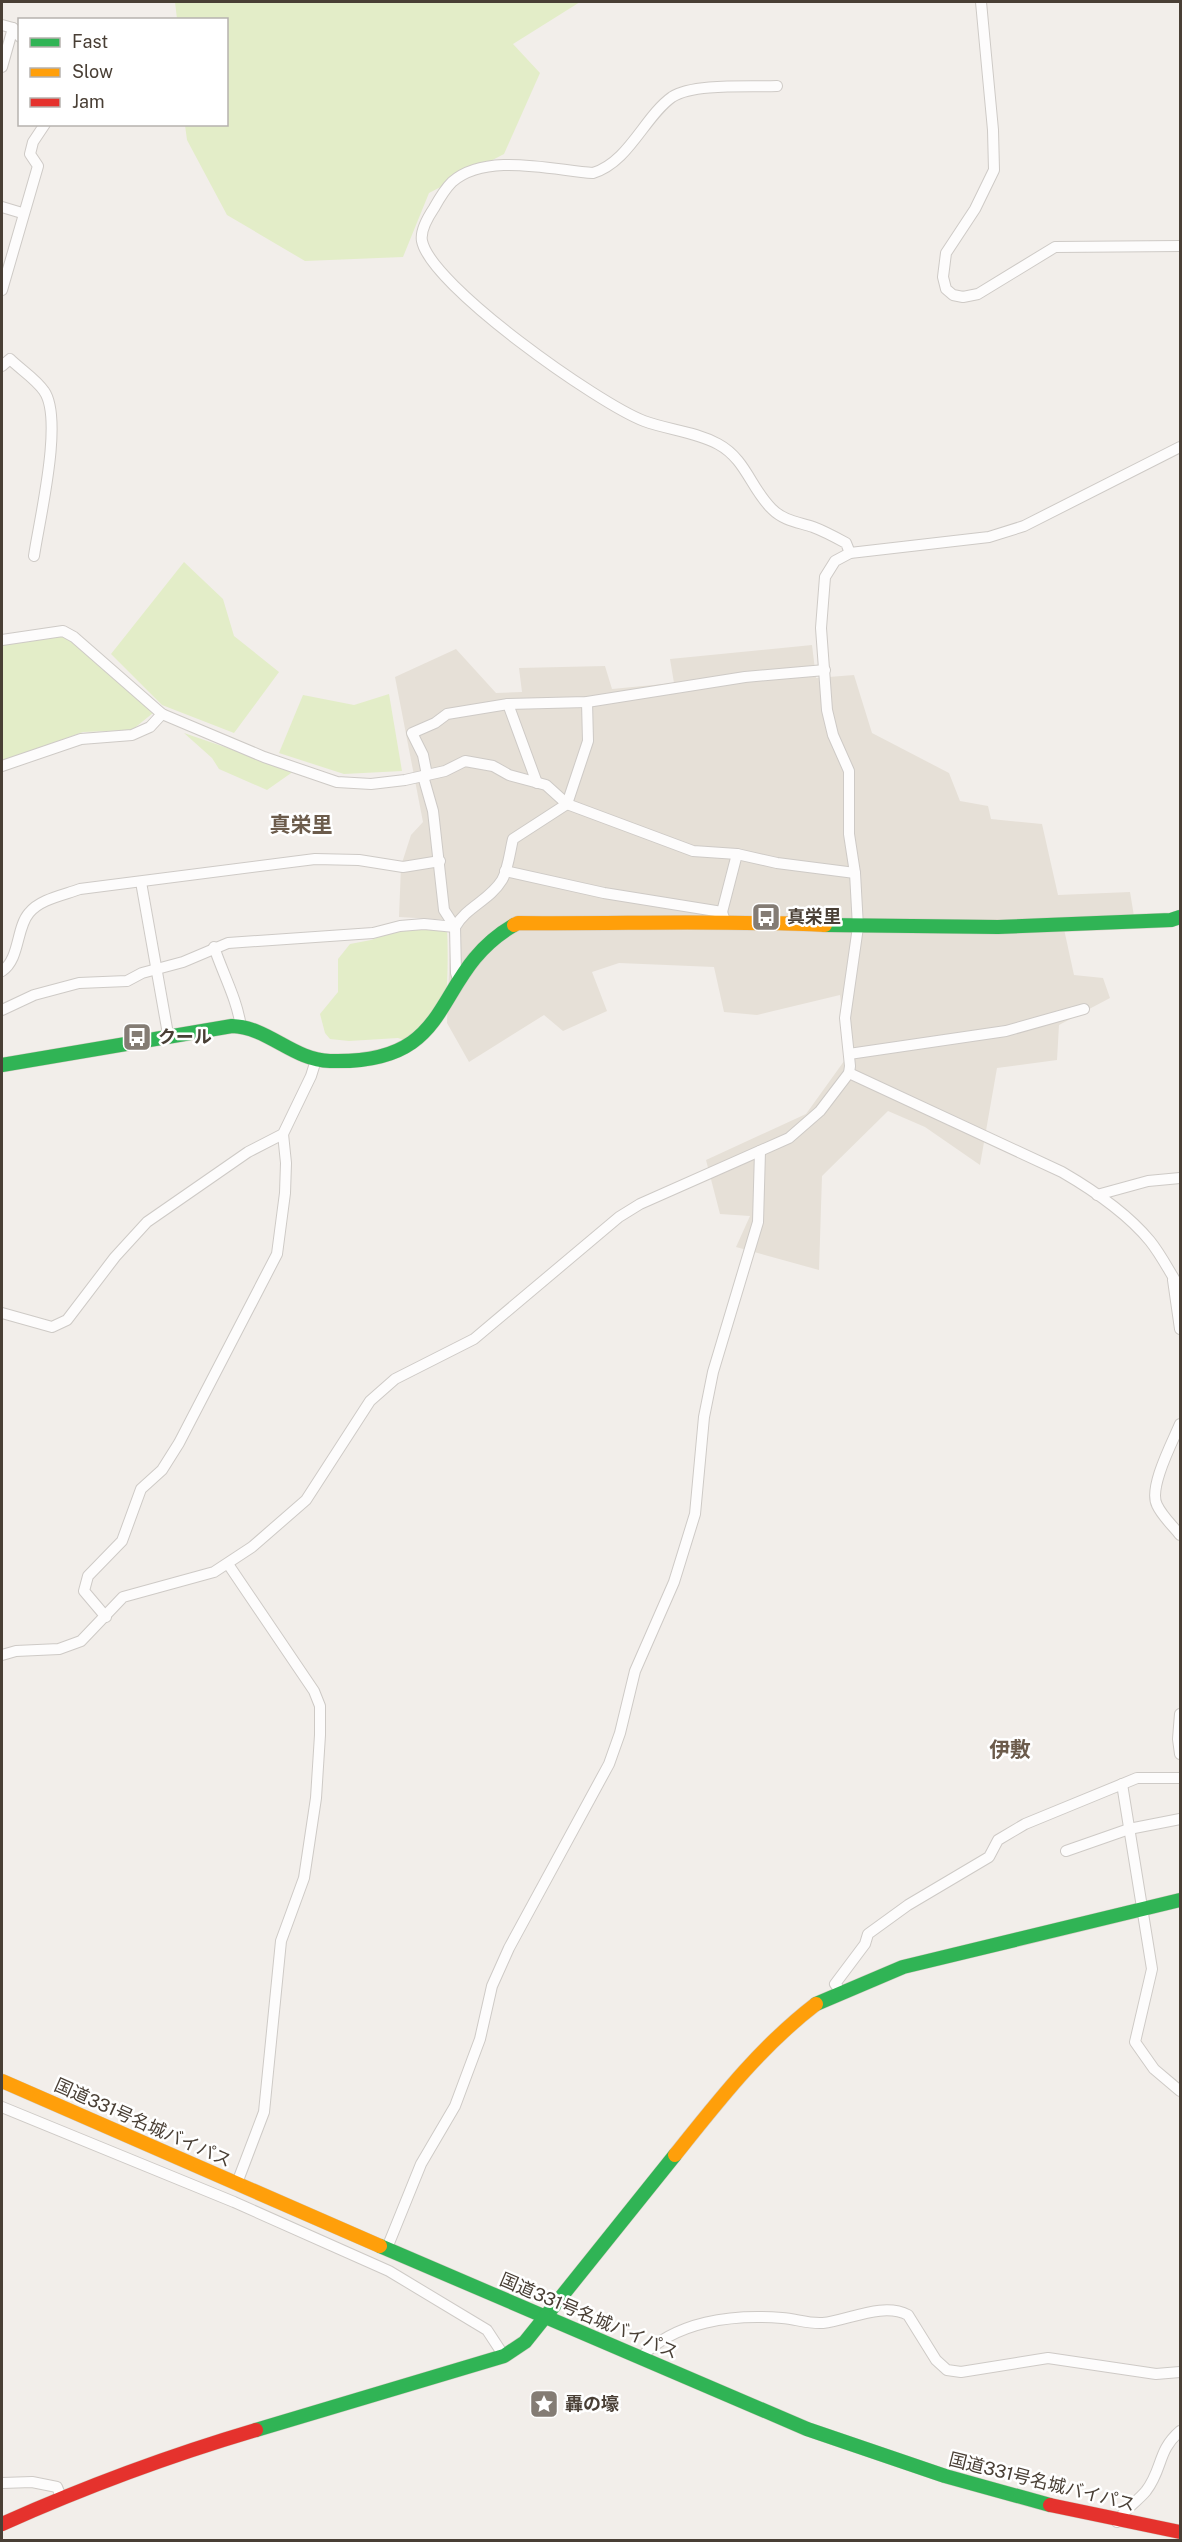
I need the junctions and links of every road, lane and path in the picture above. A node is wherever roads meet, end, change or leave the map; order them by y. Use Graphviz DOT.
graph roads {
  1 [pos="981,2"];
  2 [pos="11,30"];
  3 [pos="2,67"];
  4 [pos="777,87"];
  5 [pos="44,126"];
  6 [pos="2,207"];
  7 [pos="22,213"];
  8 [pos="1180,246"];
  9 [pos="2,290"];
  10 [pos="2,366"];
  11 [pos="1180,447"];
  12 [pos="850,553"];
  13 [pos="34,556"];
  14 [pos="2,640"];
  15 [pos="825,670"];
  16 [pos="587,702"];
  17 [pos="508,704"];
  18 [pos="162,714"];
  19 [pos="2,766"];
  20 [pos="425,775"];
  21 [pos="537,783"];
  22 [pos="567,804"];
  23 [pos="737,854"];
  24 [pos="441,861"];
  25 [pos="505,871"];
  26 [pos="855,873"];
  27 [pos="141,882"];
  28 [pos="724,917"];
  29 [pos="1180,917"];
  30 [pos="455,927"];
  31 [pos="858,927"];
  32 [pos="214,947"];
  33 [pos="157,970"];
  34 [pos="2,971"];
  35 [pos="459,982"];
  36 [pos="1084,1009"];
  37 [pos="2,1010"];
  38 [pos="241,1027"];
  39 [pos="168,1034"];
  40 [pos="849,1054"];
  41 [pos="316,1060"];
  42 [pos="2,1065"];
  43 [pos="849,1073"];
  44 [pos="283,1134"];
  45 [pos="760,1151"];
  46 [pos="1180,1178"];
  47 [pos="1097,1195"];
  48 [pos="1172,1277"];
  49 [pos="1180,1288"];
  50 [pos="2,1313"];
  51 [pos="1180,1329"];
  52 [pos="1180,1424"];
  53 [pos="1180,1535"];
  54 [pos="228,1564"];
  55 [pos="106,1617"];
  56 [pos="2,1655"];
  57 [pos="1180,1714"];
  58 [pos="1180,1754"];
  59 [pos="1180,1778"];
  60 [pos="1122,1784"];
  61 [pos="1180,1820"];
  62 [pos="1129,1829"];
  63 [pos="1066,1851"];
  64 [pos="1180,1900"];
  65 [pos="1143,1909"];
  66 [pos="841,1991"];
  67 [pos="2,2081"];
  68 [pos="1180,2091"];
  69 [pos="2,2107"];
  70 [pos="178,2157"];
  71 [pos="170,2175"];
  72 [pos="237,2183"];
  73 [pos="387,2248"];
  74 [pos="544,2317"];
  75 [pos="504,2356"];
  76 [pos="640,2358"];
  77 [pos="1180,2372"];
  78 [pos="1180,2431"];
  79 [pos="2,2483"];
  80 [pos="61,2497"];
  81 [pos="1117,2522"];
  82 [pos="2,2524"];
  83 [pos="1180,2532"];
  1 -- 8 [label="street"];
  2 -- 3 [label="street"];
  4 -- 12 [label="street"];
  5 -- 7 [label="street"];
  6 -- 7 [label="street"];
  7 -- 9 [label="street"];
  10 -- 13 [label="street"];
  11 -- 12 [label="street"];
  12 -- 15 [label="street"];
  14 -- 18 [label="street"];
  15 -- 16 [label="street"];
  15 -- 26 [label="street"];
  16 -- 17 [label="street"];
  16 -- 22 [label="street"];
  17 -- 20 [label="street"];
  17 -- 21 [label="street"];
  18 -- 19 [label="street"];
  18 -- 20 [label="street"];
  20 -- 21 [label="street"];
  20 -- 24 [label="street"];
  21 -- 22 [label="street"];
  22 -- 23 [label="street"];
  22 -- 25 [label="street"];
  23 -- 26 [label="street"];
  23 -- 28 [label="street"];
  24 -- 27 [label="street"];
  24 -- 30 [label="street"];
  25 -- 28 [label="street"];
  25 -- 30 [label="street"];
  26 -- 31 [label="street"];
  27 -- 33 [label="street"];
  27 -- 34 [label="street"];
  28 -- 31 [label="main road"];
  28 -- 35 [label="main road"];
  29 -- 31 [label="main road"];
  30 -- 32 [label="street"];
  30 -- 35 [label="street"];
  31 -- 40 [label="street"];
  32 -- 33 [label="street"];
  32 -- 38 [label="street"];
  33 -- 37 [label="street"];
  33 -- 39 [label="street"];
  35 -- 41 [label="main road"];
  36 -- 40 [label="street"];
  38 -- 39 [label="main road"];
  38 -- 41 [label="main road"];
  39 -- 42 [label="main road"];
  40 -- 43 [label="street"];
  41 -- 44 [label="street"];
  43 -- 45 [label="street"];
  43 -- 47 [label="street"];
  44 -- 50 [label="street"];
  44 -- 55 [label="street"];
  45 -- 54 [label="street"];
  45 -- 73 [label="street"];
  46 -- 47 [label="street"];
  47 -- 48 [label="street"];
  48 -- 49 [label="street"];
  48 -- 51 [label="street"];
  52 -- 53 [label="street"];
  54 -- 55 [label="street"];
  54 -- 72 [label="street"];
  55 -- 56 [label="street"];
  57 -- 58 [label="street"];
  59 -- 60 [label="street"];
  60 -- 62 [label="street"];
  60 -- 66 [label="street"];
  61 -- 62 [label="street"];
  62 -- 63 [label="street"];
  62 -- 65 [label="street"];
  64 -- 65 [label="main road"];
  65 -- 66 [label="main road"];
  65 -- 68 [label="street"];
  66 -- 74 [label="main road"];
  67 -- 70 [label="main road, 国道331号名城バイパス"];
  69 -- 71 [label="street"];
  70 -- 71 [label="street"];
  70 -- 72 [label="main road, 国道331号名城バイパス"];
  71 -- 75 [label="street"];
  72 -- 73 [label="main road, 国道331号名城バイパス"];
  73 -- 74 [label="main road, 国道331号名城バイパス"];
  74 -- 75 [label="main road"];
  74 -- 76 [label="main road, 国道331号名城バイパス"];
  75 -- 80 [label="main road"];
  76 -- 77 [label="street"];
  76 -- 81 [label="main road, 国道331号名城バイパス"];
  78 -- 81 [label="street"];
  79 -- 80 [label="street"];
  80 -- 82 [label="main road"];
  81 -- 83 [label="main road, 国道331号名城バイパス"];
}
